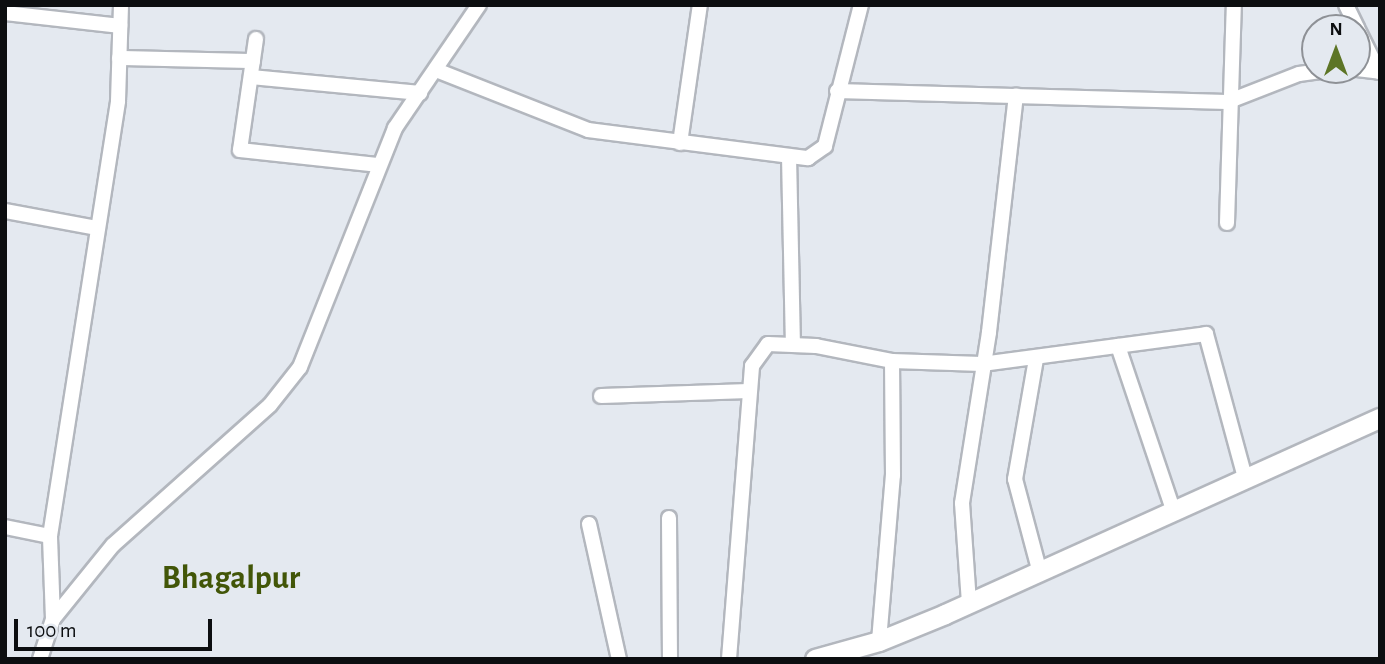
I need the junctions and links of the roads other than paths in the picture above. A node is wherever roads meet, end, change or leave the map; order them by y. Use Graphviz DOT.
graph roads {
  1 [pos="121,5"];
  2 [pos="479,5"];
  3 [pos="700,5"];
  4 [pos="861,5"];
  5 [pos="1234,5"];
  6 [pos="5,13"];
  7 [pos="120,26"];
  8 [pos="256,39"];
  9 [pos="1371,56"];
  10 [pos="119,58"];
  11 [pos="253,61"];
  12 [pos="436,70"];
  13 [pos="1379,72"];
  14 [pos="1301,74"];
  15 [pos="251,78"];
  16 [pos="837,92"];
  17 [pos="420,93"];
  18 [pos="1016,96"];
  19 [pos="1227,102"];
  20 [pos="681,143"];
  21 [pos="789,156"];
  22 [pos="379,165"];
  23 [pos="5,211"];
  24 [pos="1227,223"];
  25 [pos="97,228"];
  26 [pos="793,344"];
  27 [pos="1118,346"];
  28 [pos="1036,359"];
  29 [pos="892,361"];
  30 [pos="982,364"];
  31 [pos="749,391"];
  32 [pos="601,396"];
  33 [pos="1380,418"];
  34 [pos="1245,478"];
  35 [pos="1173,509"];
  36 [pos="669,518"];
  37 [pos="589,524"];
  38 [pos="5,527"];
  39 [pos="50,536"];
  40 [pos="1040,569"];
  41 [pos="969,603"];
  42 [pos="53,619"];
  43 [pos="879,641"];
  44 [pos="41,657"];
  45 [pos="619,659"];
  46 [pos="670,659"];
  47 [pos="729,659"];
  48 [pos="815,659"];
  1 -- 7 [label="street"];
  2 -- 12 [label="street"];
  3 -- 20 [label="street"];
  4 -- 16 [label="street"];
  5 -- 19 [label="street"];
  6 -- 7 [label="street"];
  7 -- 10 [label="street"];
  8 -- 11 [label="street"];
  9 -- 13 [label="street"];
  10 -- 11 [label="street"];
  10 -- 25 [label="street"];
  11 -- 15 [label="street"];
  12 -- 17 [label="street"];
  12 -- 20 [label="street"];
  14 -- 19 [label="street"];
  15 -- 17 [label="street"];
  15 -- 22 [label="street"];
  16 -- 18 [label="street"];
  16 -- 21 [label="street"];
  17 -- 22 [label="street"];
  18 -- 19 [label="street"];
  18 -- 30 [label="street"];
  19 -- 24 [label="street"];
  20 -- 21 [label="street"];
  21 -- 26 [label="street"];
  22 -- 42 [label="street"];
  23 -- 25 [label="street"];
  25 -- 39 [label="street"];
  26 -- 29 [label="street"];
  26 -- 31 [label="street"];
  27 -- 28 [label="street"];
  27 -- 34 [label="street"];
  27 -- 35 [label="street"];
  28 -- 30 [label="street"];
  28 -- 40 [label="street"];
  29 -- 30 [label="street"];
  29 -- 43 [label="street"];
  30 -- 41 [label="street"];
  31 -- 32 [label="street"];
  31 -- 47 [label="street"];
  33 -- 34 [label="main road"];
  34 -- 35 [label="main road"];
  35 -- 40 [label="main road"];
  36 -- 46 [label="street"];
  37 -- 45 [label="street"];
  38 -- 39 [label="street"];
  39 -- 42 [label="street"];
  40 -- 41 [label="main road"];
  41 -- 43 [label="main road"];
  42 -- 44 [label="street"];
  43 -- 48 [label="main road"];
}
